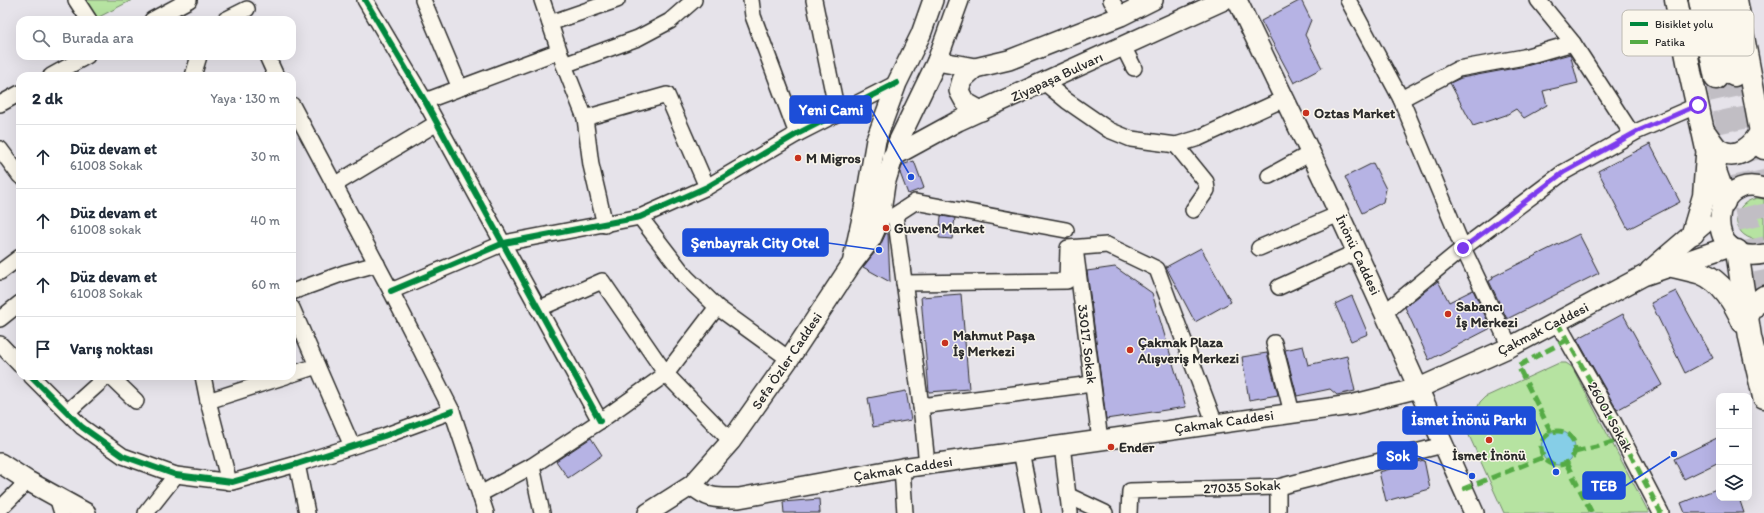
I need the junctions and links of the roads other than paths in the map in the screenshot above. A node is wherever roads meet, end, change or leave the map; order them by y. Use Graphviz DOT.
graph roads {
  1 [pos="76,0"];
  2 [pos="189,0"];
  3 [pos="365,0"];
  4 [pos="423,0"];
  5 [pos="542,0"];
  6 [pos="617,0"];
  7 [pos="694,0"];
  8 [pos="751,0"];
  9 [pos="814,0"];
  10 [pos="933,0"];
  11 [pos="959,0"];
  12 [pos="1153,0"];
  13 [pos="1224,0"];
  14 [pos="1237,0"];
  15 [pos="1348,0"];
  16 [pos="1538,0"];
  17 [pos="1676,0"];
  18 [pos="1700,0"];
  19 [pos="1717,0"];
  20 [pos="1736,0"];
  21 [pos="1116,8"];
  22 [pos="247,10"];
  23 [pos="1678,10"];
  24 [pos="1703,10"];
  25 [pos="1718,10"];
  26 [pos="1738,10"];
  27 [pos="86,16"];
  28 [pos="159,16"];
  29 [pos="233,16"];
  30 [pos="550,23"];
  31 [pos="1573,43"];
  32 [pos="1123,46"];
  33 [pos="559,51"];
  34 [pos="1687,56"];
  35 [pos="1718,56"];
  36 [pos="1723,56"];
  37 [pos="1747,56"];
  38 [pos="80,60"];
  39 [pos="198,60"];
  40 [pos="269,60"];
  41 [pos="937,61"];
  42 [pos="564,65"];
  43 [pos="975,68"];
  44 [pos="1134,68"];
  45 [pos="58,72"];
  46 [pos="194,72"];
  47 [pos="274,72"];
  48 [pos="897,83"];
  49 [pos="1045,83"];
  50 [pos="460,88"];
  51 [pos="16,95"];
  52 [pos="1284,99"];
  53 [pos="1401,99"];
  54 [pos="425,101"];
  55 [pos="0,104"];
  56 [pos="1698,105"];
  57 [pos="981,111"];
  58 [pos="837,112"];
  59 [pos="296,113"];
  60 [pos="585,118"];
  61 [pos="437,123"];
  62 [pos="1635,132"];
  63 [pos="797,134"];
  64 [pos="1706,140"];
  65 [pos="1763,140"];
  66 [pos="1176,145"];
  67 [pos="0,149"];
  68 [pos="1311,153"];
  69 [pos="892,158"];
  70 [pos="16,171"];
  71 [pos="1269,176"];
  72 [pos="334,185"];
  73 [pos="707,188"];
  74 [pos="1764,188"];
  75 [pos="1722,207"];
  76 [pos="1193,210"];
  77 [pos="1339,214"];
  78 [pos="640,217"];
  79 [pos="604,225"];
  80 [pos="1066,230"];
  81 [pos="1693,232"];
  82 [pos="504,243"];
  83 [pos="1076,248"];
  84 [pos="1259,248"];
  85 [pos="1463,248"];
  86 [pos="1733,249"];
  87 [pos="1356,252"];
  88 [pos="1764,254"];
  89 [pos="16,260"];
  90 [pos="377,264"];
  91 [pos="851,265"];
  92 [pos="1673,266"];
  93 [pos="0,272"];
  94 [pos="1643,276"];
  95 [pos="904,283"];
  96 [pos="1279,287"];
  97 [pos="391,290"];
  98 [pos="296,291"];
  99 [pos="1764,297"];
  100 [pos="16,306"];
  101 [pos="717,307"];
  102 [pos="538,309"];
  103 [pos="1384,313"];
  104 [pos="1746,316"];
  105 [pos="296,317"];
  106 [pos="0,319"];
  107 [pos="1557,322"];
  108 [pos="1750,337"];
  109 [pos="1274,343"];
  110 [pos="0,344"];
  111 [pos="1510,347"];
  112 [pos="789,359"];
  113 [pos="16,361"];
  114 [pos="317,366"];
  115 [pos="296,373"];
  116 [pos="666,374"];
  117 [pos="35,380"];
  118 [pos="104,380"];
  119 [pos="113,380"];
  120 [pos="204,380"];
  121 [pos="273,380"];
  122 [pos="1092,384"];
  123 [pos="1419,388"];
  124 [pos="1764,397"];
  125 [pos="208,400"];
  126 [pos="136,401"];
  127 [pos="921,406"];
  128 [pos="452,411"];
  129 [pos="67,412"];
  130 [pos="1292,413"];
  131 [pos="600,421"];
  132 [pos="1215,424"];
  133 [pos="1100,440"];
  134 [pos="732,441"];
  135 [pos="1062,445"];
  136 [pos="1442,445"];
  137 [pos="352,446"];
  138 [pos="1021,451"];
  139 [pos="0,463"];
  140 [pos="297,464"];
  141 [pos="927,464"];
  142 [pos="532,466"];
  143 [pos="902,468"];
  144 [pos="176,475"];
  145 [pos="28,481"];
  146 [pos="229,482"];
  147 [pos="692,485"];
  148 [pos="1278,487"];
  149 [pos="480,494"];
  150 [pos="1069,496"];
  151 [pos="59,505"];
  152 [pos="1,510"];
  153 [pos="86,513"];
  154 [pos="146,513"];
  155 [pos="307,513"];
  156 [pos="486,513"];
  157 [pos="542,513"];
  158 [pos="649,513"];
  159 [pos="905,513"];
  160 [pos="1034,513"];
  161 [pos="1070,513"];
  162 [pos="1105,513"];
  163 [pos="1129,513"];
  164 [pos="1278,513"];
  165 [pos="1474,513"];
  166 [pos="1660,513"];
  1 -- 27 [label="street"];
  2 -- 28 [label="street"];
  3 -- 54 [label="street"];
  4 -- 50 [label="street"];
  5 -- 30 [label="street"];
  6 -- 30 [label="street"];
  7 -- 42 [label="street"];
  8 -- 63 [label="street"];
  9 -- 58 [label="street"];
  10 -- 48 [label="main road, Sefa Özler Caddesi"];
  11 -- 41 [label="main road, Sefa Özler Caddesi"];
  12 -- 21 [label="main road"];
  13 -- 32 [label="main road, Ziyapaşa Bulvarı"];
  14 -- 52 [label="main road, İnönü Caddesi"];
  15 -- 53 [label="street"];
  16 -- 31 [label="street"];
  17 -- 23 [label="highway"];
  18 -- 24 [label="highway"];
  19 -- 25 [label="highway"];
  20 -- 26 [label="highway"];
  21 -- 43 [label="main road"];
  22 -- 29 [label="street"];
  30 -- 33 [label="street"];
  31 -- 53 [label="street"];
  31 -- 62 [label="street"];
  32 -- 44 [label="street"];
  32 -- 49 [label="main road, Ziyapaşa Bulvarı"];
  33 -- 42 [label="street"];
  33 -- 50 [label="street"];
  34 -- 56 [label="highway"];
  35 -- 36 [label="highway"];
  37 -- 65 [label="highway"];
  38 -- 45 [label="street"];
  39 -- 46 [label="street"];
  40 -- 47 [label="street"];
  41 -- 43 [label="main road"];
  41 -- 69 [label="main road, Sefa Özler Caddesi"];
  42 -- 60 [label="street"];
  43 -- 57 [label="main road"];
  48 -- 58 [label="street"];
  48 -- 91 [label="main road, Sefa Özler Caddesi"];
  49 -- 57 [label="main road, Ziyapaşa Bulvarı"];
  49 -- 66 [label="street"];
  50 -- 54 [label="street"];
  51 -- 55 [label="street"];
  52 -- 66 [label="street"];
  52 -- 68 [label="main road, İnönü Caddesi"];
  53 -- 85 [label="street"];
  54 -- 61 [label="street"];
  56 -- 62 [label="street"];
  56 -- 64 [label="highway"];
  57 -- 69 [label="main road, Ziyapaşa Bulvarı"];
  58 -- 63 [label="street"];
  59 -- 72 [label="street"];
  60 -- 73 [label="street"];
  60 -- 79 [label="street"];
  61 -- 72 [label="street"];
  61 -- 82 [label="street"];
  62 -- 85 [label="street"];
  63 -- 73 [label="street"];
  64 -- 65 [label="highway"];
  64 -- 75 [label="highway"];
  64 -- 81 [label="highway"];
  66 -- 76 [label="street"];
  67 -- 70 [label="street"];
  68 -- 71 [label="street"];
  68 -- 77 [label="main road, İnönü Caddesi"];
  69 -- 91 [label="main road, Sefa Özler Caddesi"];
  72 -- 90 [label="street"];
  73 -- 78 [label="street"];
  74 -- 75 [label="main road"];
  75 -- 81 [label="main road"];
  75 -- 86 [label="main road"];
  77 -- 84 [label="street"];
  77 -- 87 [label="main road, İnönü Caddesi"];
  78 -- 79 [label="street"];
  78 -- 101 [label="street"];
  79 -- 82 [label="street"];
  80 -- 95 [label="street"];
  81 -- 94 [label="main road"];
  82 -- 97 [label="street"];
  82 -- 102 [label="street"];
  83 -- 95 [label="street"];
  83 -- 122 [label="street, 33017. Sokak"];
  83 -- 132 [label="street"];
  85 -- 103 [label="street"];
  85 -- 111 [label="street"];
  86 -- 88 [label="main road"];
  86 -- 92 [label="main road, Çakmak Caddesi"];
  86 -- 104 [label="highway"];
  87 -- 96 [label="street"];
  87 -- 103 [label="main road, İnönü Caddesi"];
  89 -- 93 [label="street"];
  90 -- 97 [label="street"];
  90 -- 98 [label="street"];
  91 -- 112 [label="main road, Sefa Özler Caddesi"];
  92 -- 94 [label="main road, Çakmak Caddesi"];
  92 -- 108 [label="highway"];
  94 -- 107 [label="main road, Çakmak Caddesi"];
  95 -- 127 [label="street"];
  97 -- 128 [label="street"];
  99 -- 104 [label="highway"];
  100 -- 106 [label="street"];
  101 -- 112 [label="street"];
  101 -- 116 [label="street"];
  102 -- 116 [label="street"];
  102 -- 131 [label="street"];
  103 -- 123 [label="main road, İnönü Caddesi"];
  104 -- 108 [label="highway"];
  105 -- 114 [label="street"];
  107 -- 111 [label="main road, Çakmak Caddesi"];
  107 -- 166 [label="street, 26001 Sokak"];
  108 -- 124 [label="highway"];
  109 -- 130 [label="street"];
  110 -- 113 [label="street"];
  111 -- 123 [label="main road, Çakmak Caddesi"];
  112 -- 134 [label="main road, Sefa Özler Caddesi"];
  114 -- 115 [label="street"];
  114 -- 137 [label="street"];
  116 -- 131 [label="street"];
  116 -- 134 [label="street"];
  117 -- 129 [label="street"];
  118 -- 129 [label="street"];
  119 -- 126 [label="street"];
  120 -- 125 [label="street"];
  121 -- 125 [label="street"];
  122 -- 127 [label="street"];
  122 -- 133 [label="street, 33017. Sokak"];
  123 -- 130 [label="main road, Çakmak Caddesi"];
  123 -- 136 [label="main road, İnönü Caddesi"];
  125 -- 146 [label="street"];
  127 -- 141 [label="street"];
  128 -- 137 [label="street"];
  128 -- 149 [label="street"];
  129 -- 144 [label="street"];
  130 -- 132 [label="main road, Çakmak Caddesi"];
  131 -- 142 [label="street"];
  132 -- 133 [label="main road, Çakmak Caddesi"];
  133 -- 135 [label="main road, Çakmak Caddesi"];
  134 -- 147 [label="main road, Sefa Özler Caddesi"];
  135 -- 138 [label="main road, Çakmak Caddesi"];
  135 -- 150 [label="street"];
  136 -- 148 [label="street, 27035 Sokak"];
  136 -- 165 [label="main road, İnönü Caddesi"];
  137 -- 140 [label="street"];
  138 -- 141 [label="main road, Çakmak Caddesi"];
  138 -- 160 [label="street"];
  139 -- 145 [label="main road"];
  140 -- 146 [label="street"];
  140 -- 155 [label="street"];
  141 -- 143 [label="main road, Çakmak Caddesi"];
  142 -- 149 [label="street"];
  142 -- 157 [label="street"];
  143 -- 147 [label="main road, Çakmak Caddesi"];
  143 -- 159 [label="street"];
  144 -- 146 [label="street"];
  144 -- 154 [label="street"];
  145 -- 151 [label="main road"];
  145 -- 152 [label="street"];
  147 -- 158 [label="main road, Sefa Özler Caddesi"];
  148 -- 163 [label="street, 27035 Sokak"];
  148 -- 164 [label="street"];
  149 -- 156 [label="street"];
  150 -- 161 [label="street"];
  150 -- 162 [label="street"];
  151 -- 153 [label="main road"];
}
